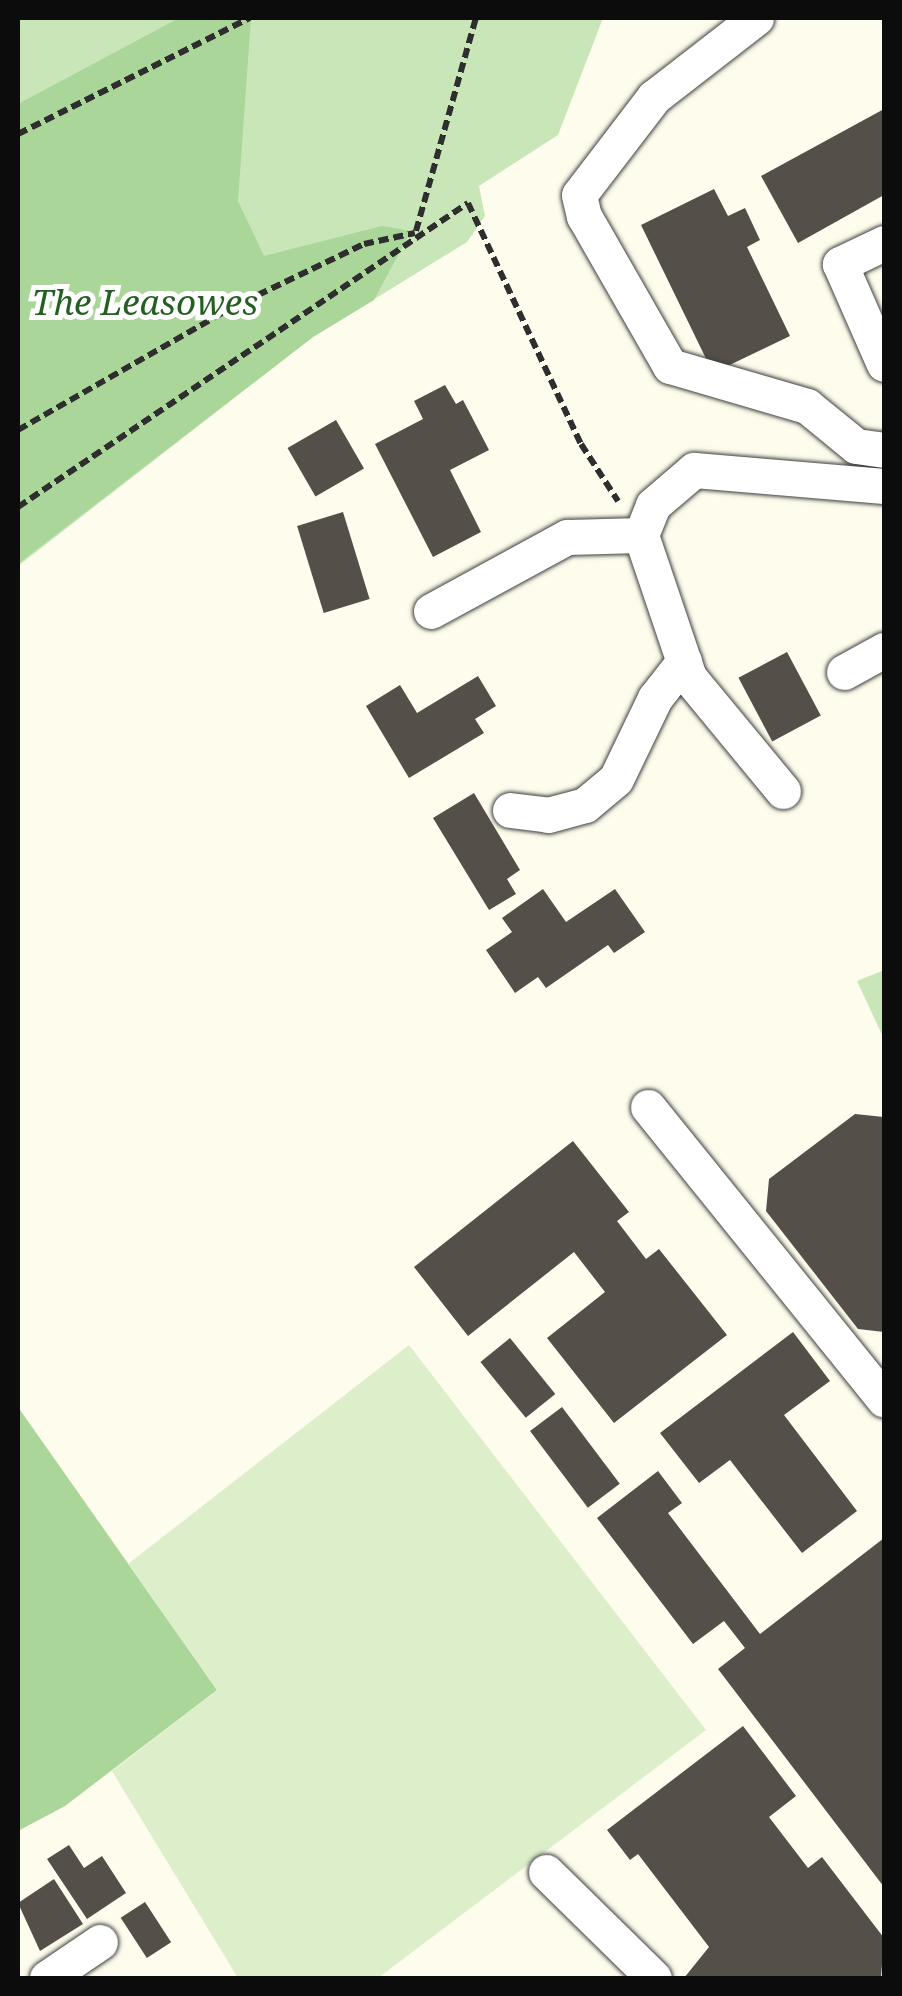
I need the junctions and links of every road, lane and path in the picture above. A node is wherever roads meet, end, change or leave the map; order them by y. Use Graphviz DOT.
graph roads {
  1 [pos="250,18"];
  2 [pos="476,18"];
  3 [pos="756,18"];
  4 [pos="18,134"];
  5 [pos="416,233"];
  6 [pos="884,243"];
  7 [pos="884,364"];
  8 [pos="18,430"];
  9 [pos="884,450"];
  10 [pos="884,486"];
  11 [pos="18,507"];
  12 [pos="641,536"];
  13 [pos="431,610"];
  14 [pos="884,650"];
  15 [pos="684,661"];
  16 [pos="844,672"];
  17 [pos="783,791"];
  18 [pos="510,810"];
  19 [pos="648,1106"];
  20 [pos="884,1397"];
  21 [pos="546,1872"];
  22 [pos="100,1942"];
  23 [pos="56,1976"];
  24 [pos="654,1978"];
  1 -- 4 [label="path"];
  2 -- 5 [label="path"];
  3 -- 9 [label="street"];
  5 -- 8 [label="path"];
  5 -- 11 [label="path"];
  5 -- 12 [label="path"];
  6 -- 7 [label="street"];
  10 -- 12 [label="street"];
  12 -- 13 [label="street"];
  12 -- 15 [label="street"];
  14 -- 16 [label="street"];
  15 -- 17 [label="street"];
  15 -- 18 [label="street"];
  19 -- 20 [label="street"];
  21 -- 24 [label="street"];
  22 -- 23 [label="street"];
}
